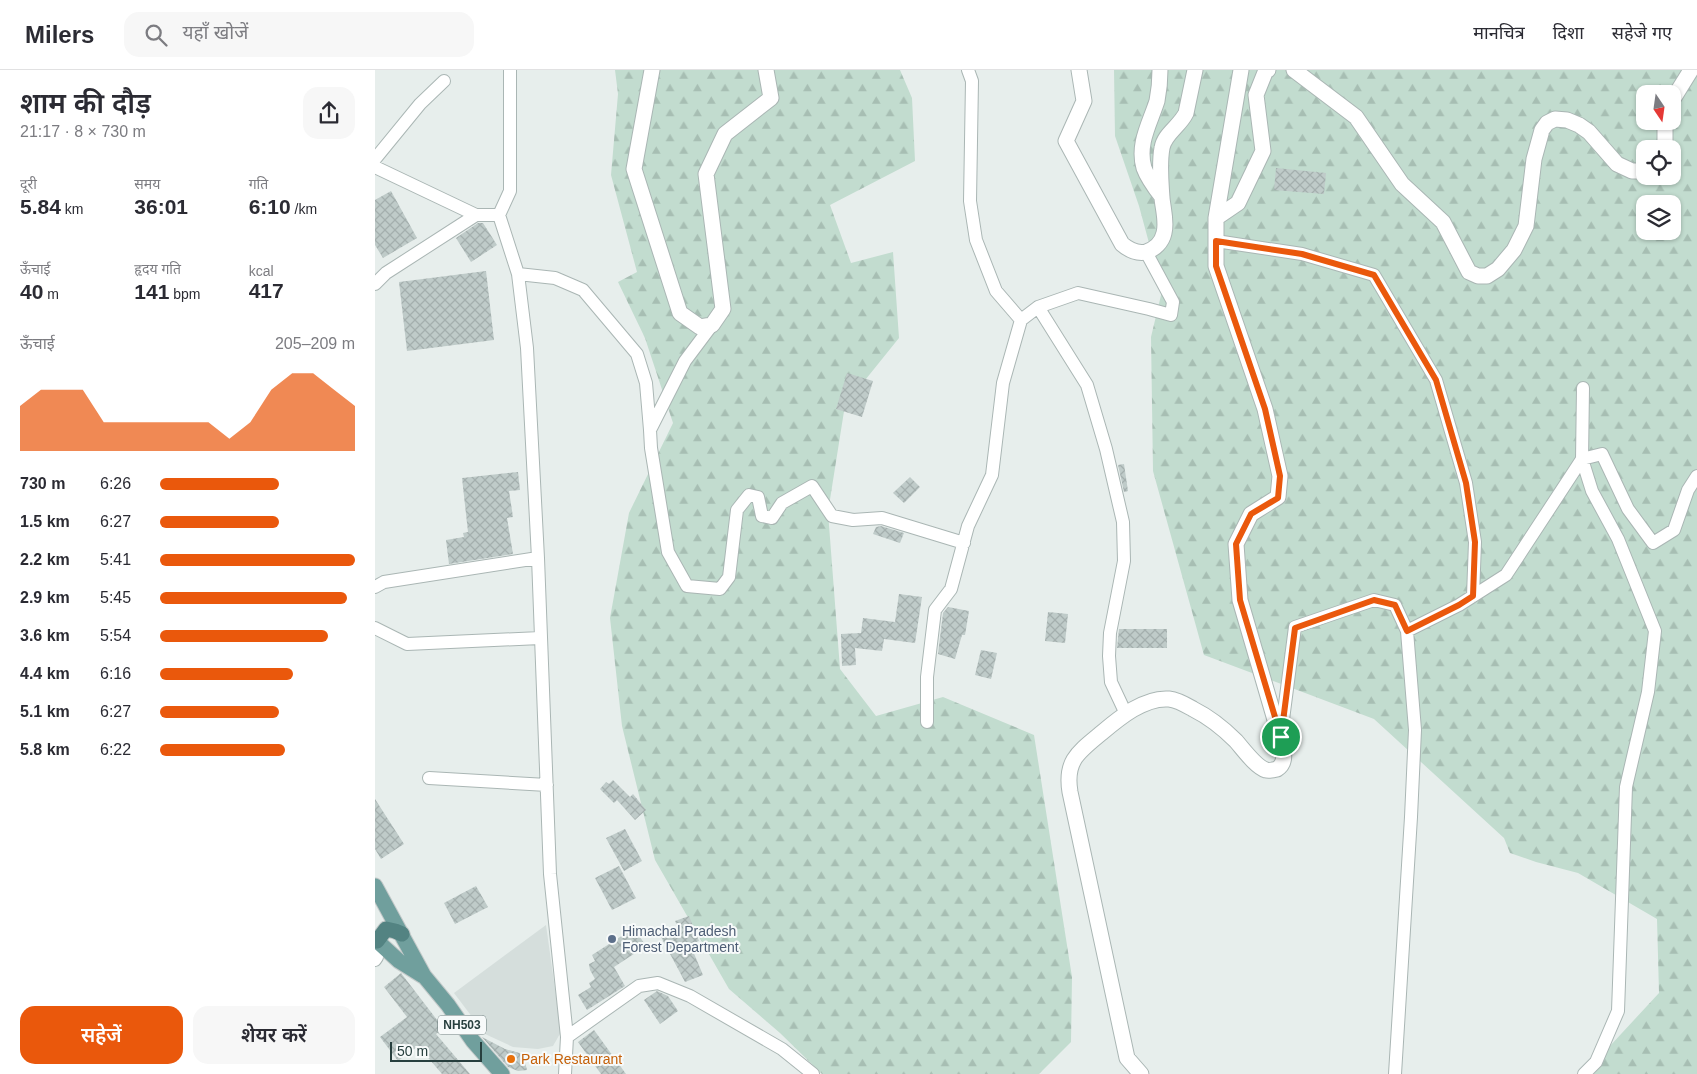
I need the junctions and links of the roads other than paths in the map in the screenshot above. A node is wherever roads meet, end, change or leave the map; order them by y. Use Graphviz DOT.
graph roads {
  1 [pos="510,70"];
  2 [pos="652,70"];
  3 [pos="767,70"];
  4 [pos="968,70"];
  5 [pos="1079,70"];
  6 [pos="1160,70"];
  7 [pos="1195,70"];
  8 [pos="1241,70"];
  9 [pos="1268,70"];
  10 [pos="1294,70"];
  11 [pos="1691,70"];
  12 [pos="444,81"];
  13 [pos="1681,86"];
  14 [pos="375,159"];
  15 [pos="375,167"];
  16 [pos="1636,171"];
  17 [pos="1162,198"];
  18 [pos="476,215"];
  19 [pos="499,215"];
  20 [pos="1216,218"];
  21 [pos="1216,241"];
  22 [pos="1145,252"];
  23 [pos="517,274"];
  24 [pos="375,284"];
  25 [pos="1038,307"];
  26 [pos="1021,320"];
  27 [pos="713,325"];
  28 [pos="1583,388"];
  29 [pos="650,430"];
  30 [pos="1582,459"];
  31 [pos="1697,476"];
  32 [pos="964,544"];
  33 [pos="538,558"];
  34 [pos="375,587"];
  35 [pos="1473,596"];
  36 [pos="375,628"];
  37 [pos="1407,631"];
  38 [pos="540,638"];
  39 [pos="1126,714"];
  40 [pos="927,722"];
  41 [pos="1281,737"];
  42 [pos="429,778"];
  43 [pos="547,785"];
  44 [pos="375,886"];
  45 [pos="402,934"];
  46 [pos="376,940"];
  47 [pos="375,960"];
  48 [pos="423,976"];
  49 [pos="567,1038"];
  50 [pos="502,1074"];
  51 [pos="565,1074"];
  52 [pos="813,1074"];
  53 [pos="1141,1074"];
  54 [pos="1395,1074"];
  55 [pos="1584,1074"];
  1 -- 19 [label="street"];
  2 -- 27 [label="street"];
  3 -- 27 [label="street"];
  4 -- 26 [label="street"];
  5 -- 22 [label="street"];
  6 -- 17 [label="street"];
  7 -- 17 [label="street"];
  8 -- 20 [label="street"];
  9 -- 20 [label="street"];
  10 -- 16 [label="street"];
  11 -- 13 [label="street"];
  12 -- 14 [label="street"];
  15 -- 18 [label="street"];
  17 -- 22 [label="street"];
  18 -- 19 [label="street"];
  18 -- 24 [label="street"];
  19 -- 23 [label="street"];
  20 -- 21 [label="street"];
  21 -- 35 [label="street"];
  21 -- 41 [label="street"];
  22 -- 25 [label="street"];
  23 -- 29 [label="street"];
  23 -- 33 [label="street"];
  25 -- 26 [label="street"];
  25 -- 39 [label="street"];
  26 -- 32 [label="street"];
  27 -- 29 [label="street"];
  28 -- 30 [label="street"];
  29 -- 32 [label="street"];
  30 -- 31 [label="street"];
  30 -- 35 [label="street"];
  30 -- 55 [label="street"];
  32 -- 40 [label="street"];
  33 -- 34 [label="street"];
  33 -- 38 [label="street"];
  35 -- 37 [label="street"];
  36 -- 38 [label="street"];
  37 -- 41 [label="street"];
  37 -- 54 [label="street"];
  38 -- 43 [label="street"];
  39 -- 41 [label="street"];
  39 -- 53 [label="street"];
  42 -- 43 [label="street"];
  43 -- 49 [label="street"];
  44 -- 45 [label="main road, NH503"];
  45 -- 46 [label="highway"];
  45 -- 48 [label="main road, NH503"];
  46 -- 47 [label="street"];
  46 -- 48 [label="main road"];
  48 -- 50 [label="main road, NH503"];
  49 -- 51 [label="street"];
  49 -- 52 [label="street"];
}
